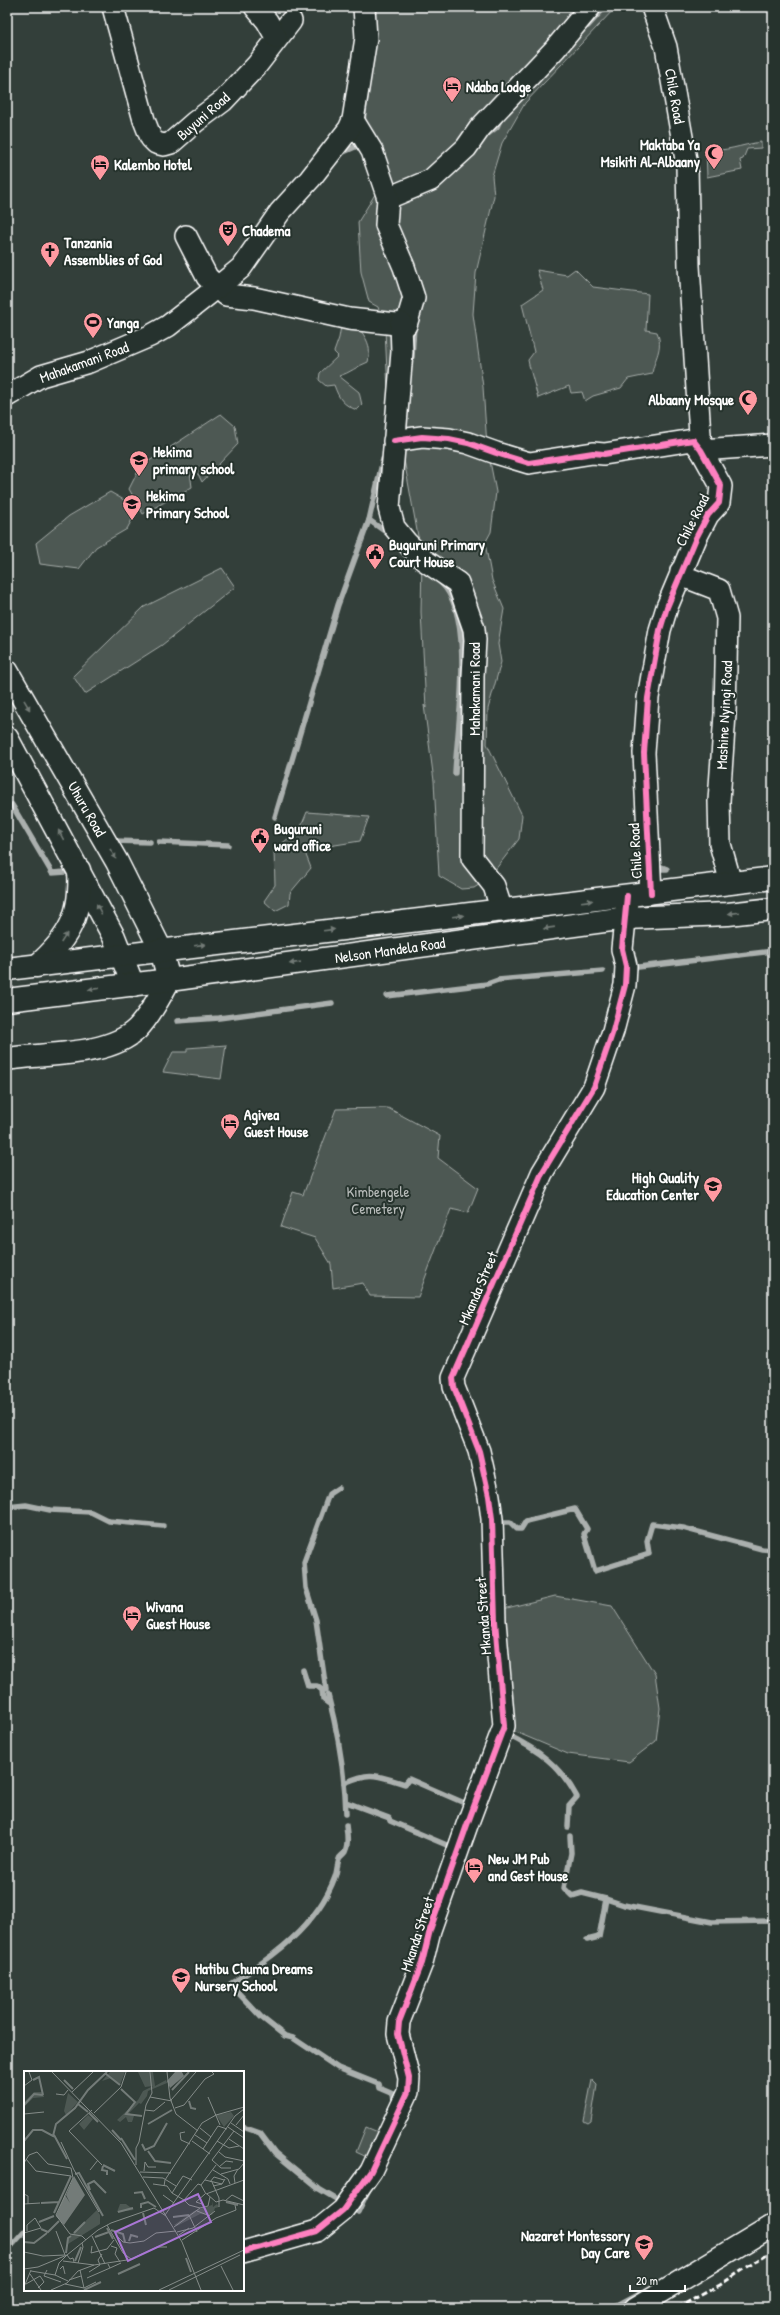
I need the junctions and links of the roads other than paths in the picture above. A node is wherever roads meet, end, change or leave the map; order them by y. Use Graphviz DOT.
graph roads {
  1 [pos="113,7"];
  2 [pos="255,7"];
  3 [pos="364,7"];
  4 [pos="590,7"];
  5 [pos="652,7"];
  6 [pos="291,21"];
  7 [pos="276,37"];
  8 [pos="354,120"];
  9 [pos="388,198"];
  10 [pos="186,236"];
  11 [pos="219,286"];
  12 [pos="401,323"];
  13 [pos="7,396"];
  14 [pos="394,441"];
  15 [pos="773,445"];
  16 [pos="702,450"];
  17 [pos="681,571"];
  18 [pos="7,672"];
  19 [pos="7,738"];
  20 [pos="79,870"];
  21 [pos="773,878"];
  22 [pos="731,883"];
  23 [pos="651,893"];
  24 [pos="627,896"];
  25 [pos="773,909"];
  26 [pos="502,911"];
  27 [pos="626,918"];
  28 [pos="161,950"];
  29 [pos="123,957"];
  30 [pos="37,966"];
  31 [pos="7,969"];
  32 [pos="169,980"];
  33 [pos="133,985"];
  34 [pos="7,1000"];
  35 [pos="148,1012"];
  36 [pos="7,1059"];
  37 [pos="773,2225"];
  38 [pos="244,2252"];
  39 [pos="635,2308"];
  1 -- 7 [label="street, Buyuni Road"];
  2 -- 7 [label="street"];
  3 -- 8 [label="street, Mahakamani Road"];
  4 -- 9 [label="street"];
  5 -- 16 [label="street, Chile Road"];
  6 -- 7 [label="street, Buyuni Road"];
  8 -- 9 [label="street"];
  8 -- 11 [label="street, Mahakamani Road"];
  9 -- 12 [label="street"];
  10 -- 11 [label="street"];
  11 -- 12 [label="street"];
  11 -- 13 [label="street, Mahakamani Road"];
  12 -- 14 [label="street, Mahakamani Road"];
  14 -- 16 [label="street"];
  14 -- 26 [label="street, Mahakamani Road"];
  15 -- 16 [label="street"];
  16 -- 17 [label="street, Chile Road"];
  17 -- 22 [label="street, Mashine Nyingi Road"];
  17 -- 23 [label="street, Chile Road"];
  18 -- 28 [label="main road, Uhuru Road, one-way"];
  20 -- 19 [label="main road, one-way"];
  29 -- 20 [label="main road, one-way"];
  30 -- 20 [label="main road, one-way"];
  21 -- 22 [label="main road, Nelson Mandela Road"];
  22 -- 23 [label="main road, Nelson Mandela Road"];
  23 -- 24 [label="main road, Nelson Mandela Road"];
  26 -- 24 [label="main road, Nelson Mandela Road, one-way"];
  24 -- 27 [label="street, Mkanda Street"];
  25 -- 27 [label="main road, Nelson Mandela Road, one-way"];
  28 -- 26 [label="main road, Nelson Mandela Road, one-way"];
  27 -- 32 [label="main road, Nelson Mandela Road, one-way"];
  27 -- 38 [label="street, Mkanda Street"];
  28 -- 29 [label="main road, Nelson Mandela Road"];
  28 -- 32 [label="main road, Uhuru Road"];
  29 -- 30 [label="main road"];
  29 -- 33 [label="main road"];
  30 -- 31 [label="main road"];
  32 -- 33 [label="main road, Nelson Mandela Road"];
  32 -- 35 [label="main road"];
  33 -- 34 [label="main road, Nelson Mandela Road, one-way"];
  33 -- 35 [label="main road"];
  35 -- 36 [label="main road"];
  37 -- 39 [label="street"];
}
